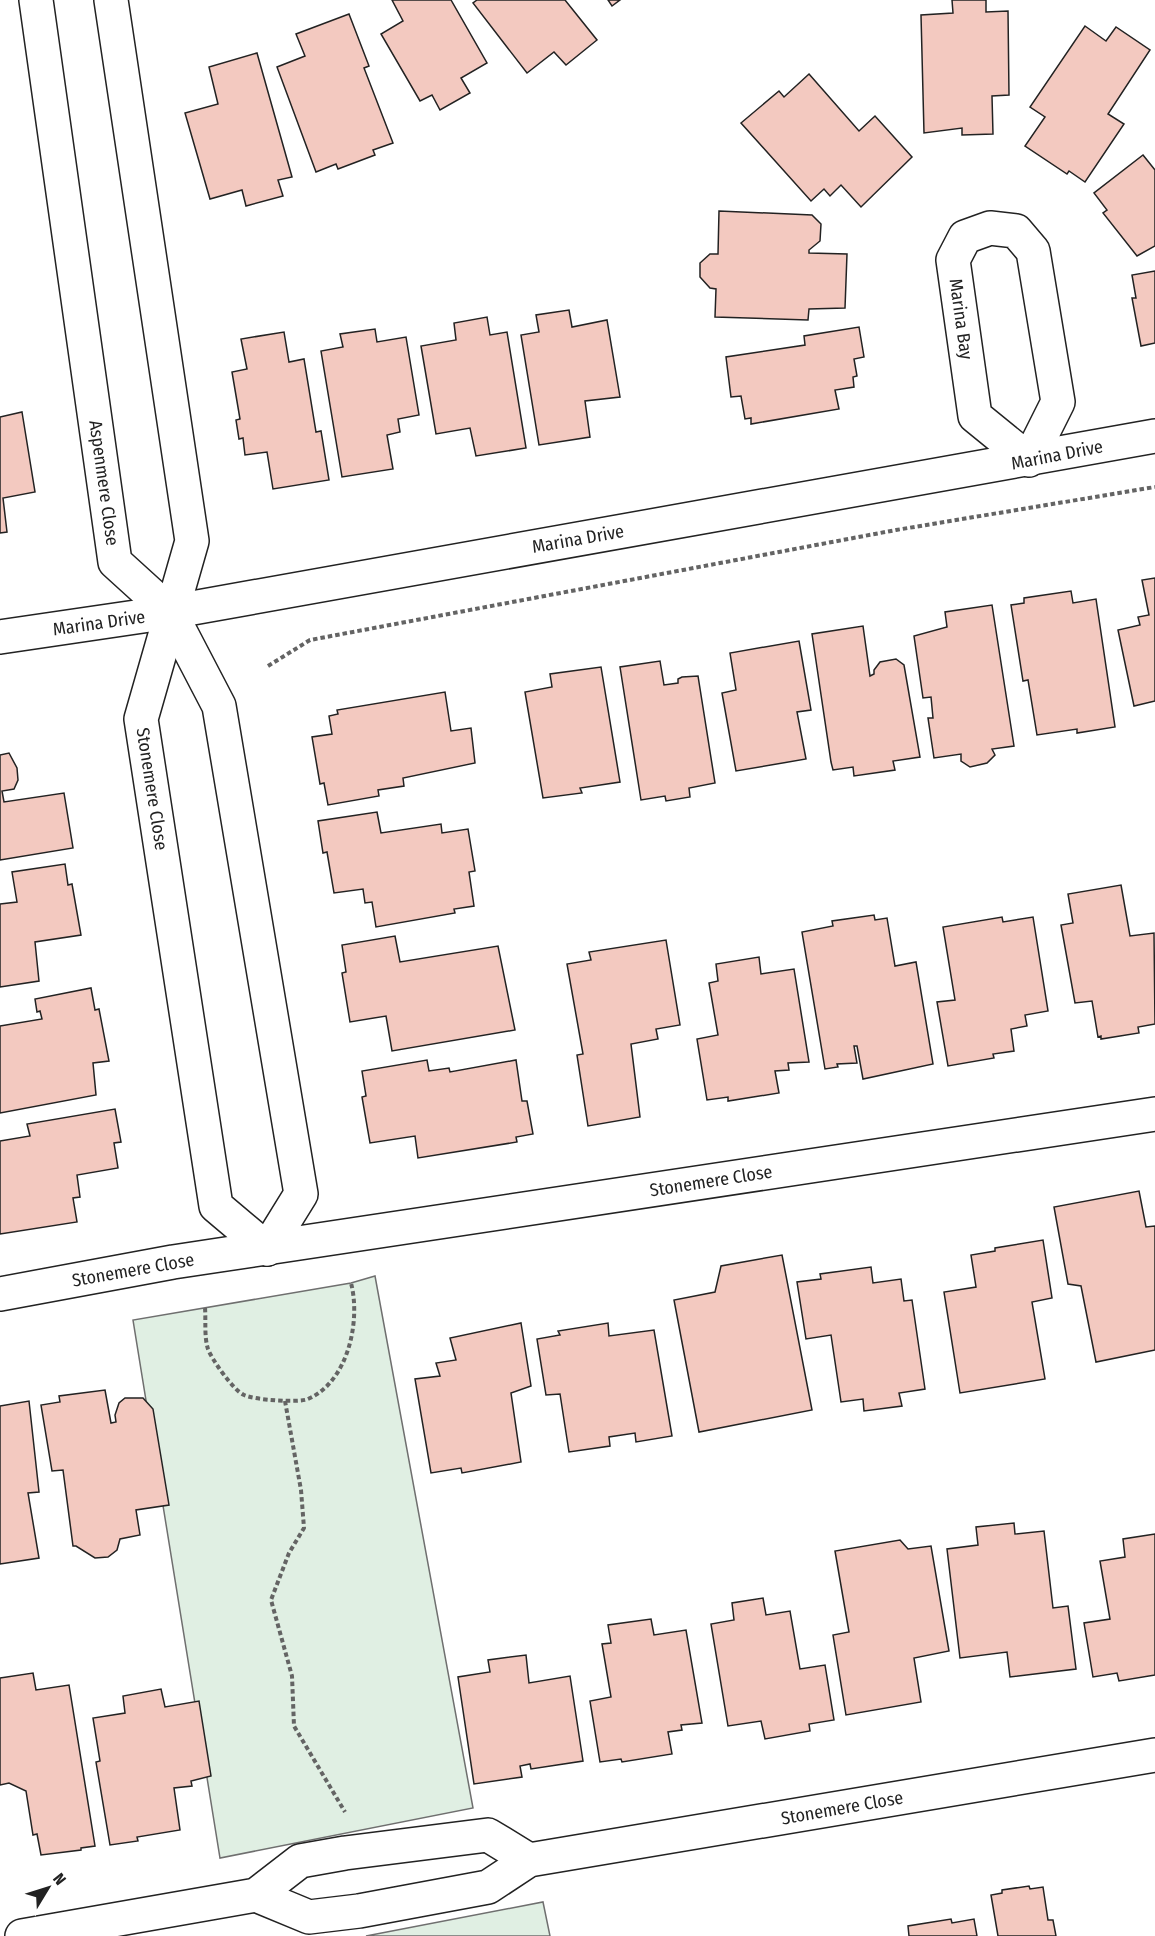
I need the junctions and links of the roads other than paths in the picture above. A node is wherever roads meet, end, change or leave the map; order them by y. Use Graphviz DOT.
graph roads {
  1 [pos="36,0"];
  2 [pos="111,0"];
  3 [pos="1155,436"];
  4 [pos="1029,460"];
  5 [pos="170,612"];
  6 [pos="0,637"];
  7 [pos="1155,1114"];
  8 [pos="267,1249"];
  9 [pos="0,1294"];
  10 [pos="1155,1755"];
  11 [pos="528,1860"];
  12 [pos="256,1895"];
  13 [pos="22,1936"];
  1 -- 5 [label="street, Aspenmere Close"];
  2 -- 5 [label="street"];
  3 -- 4 [label="street, Marina Drive"];
  4 -- 4 [label="street, Marina Bay"];
  4 -- 5 [label="street, Marina Drive"];
  5 -- 6 [label="street, Marina Drive"];
  5 -- 8 [label="street"];
  5 -- 8 [label="street, Stonemere Close"];
  7 -- 8 [label="street, Stonemere Close"];
  8 -- 9 [label="street, Stonemere Close"];
  10 -- 11 [label="street, Stonemere Close"];
  11 -- 12 [label="street, Stonemere Close"];
  11 -- 12 [label="street"];
  12 -- 13 [label="street"];
}
